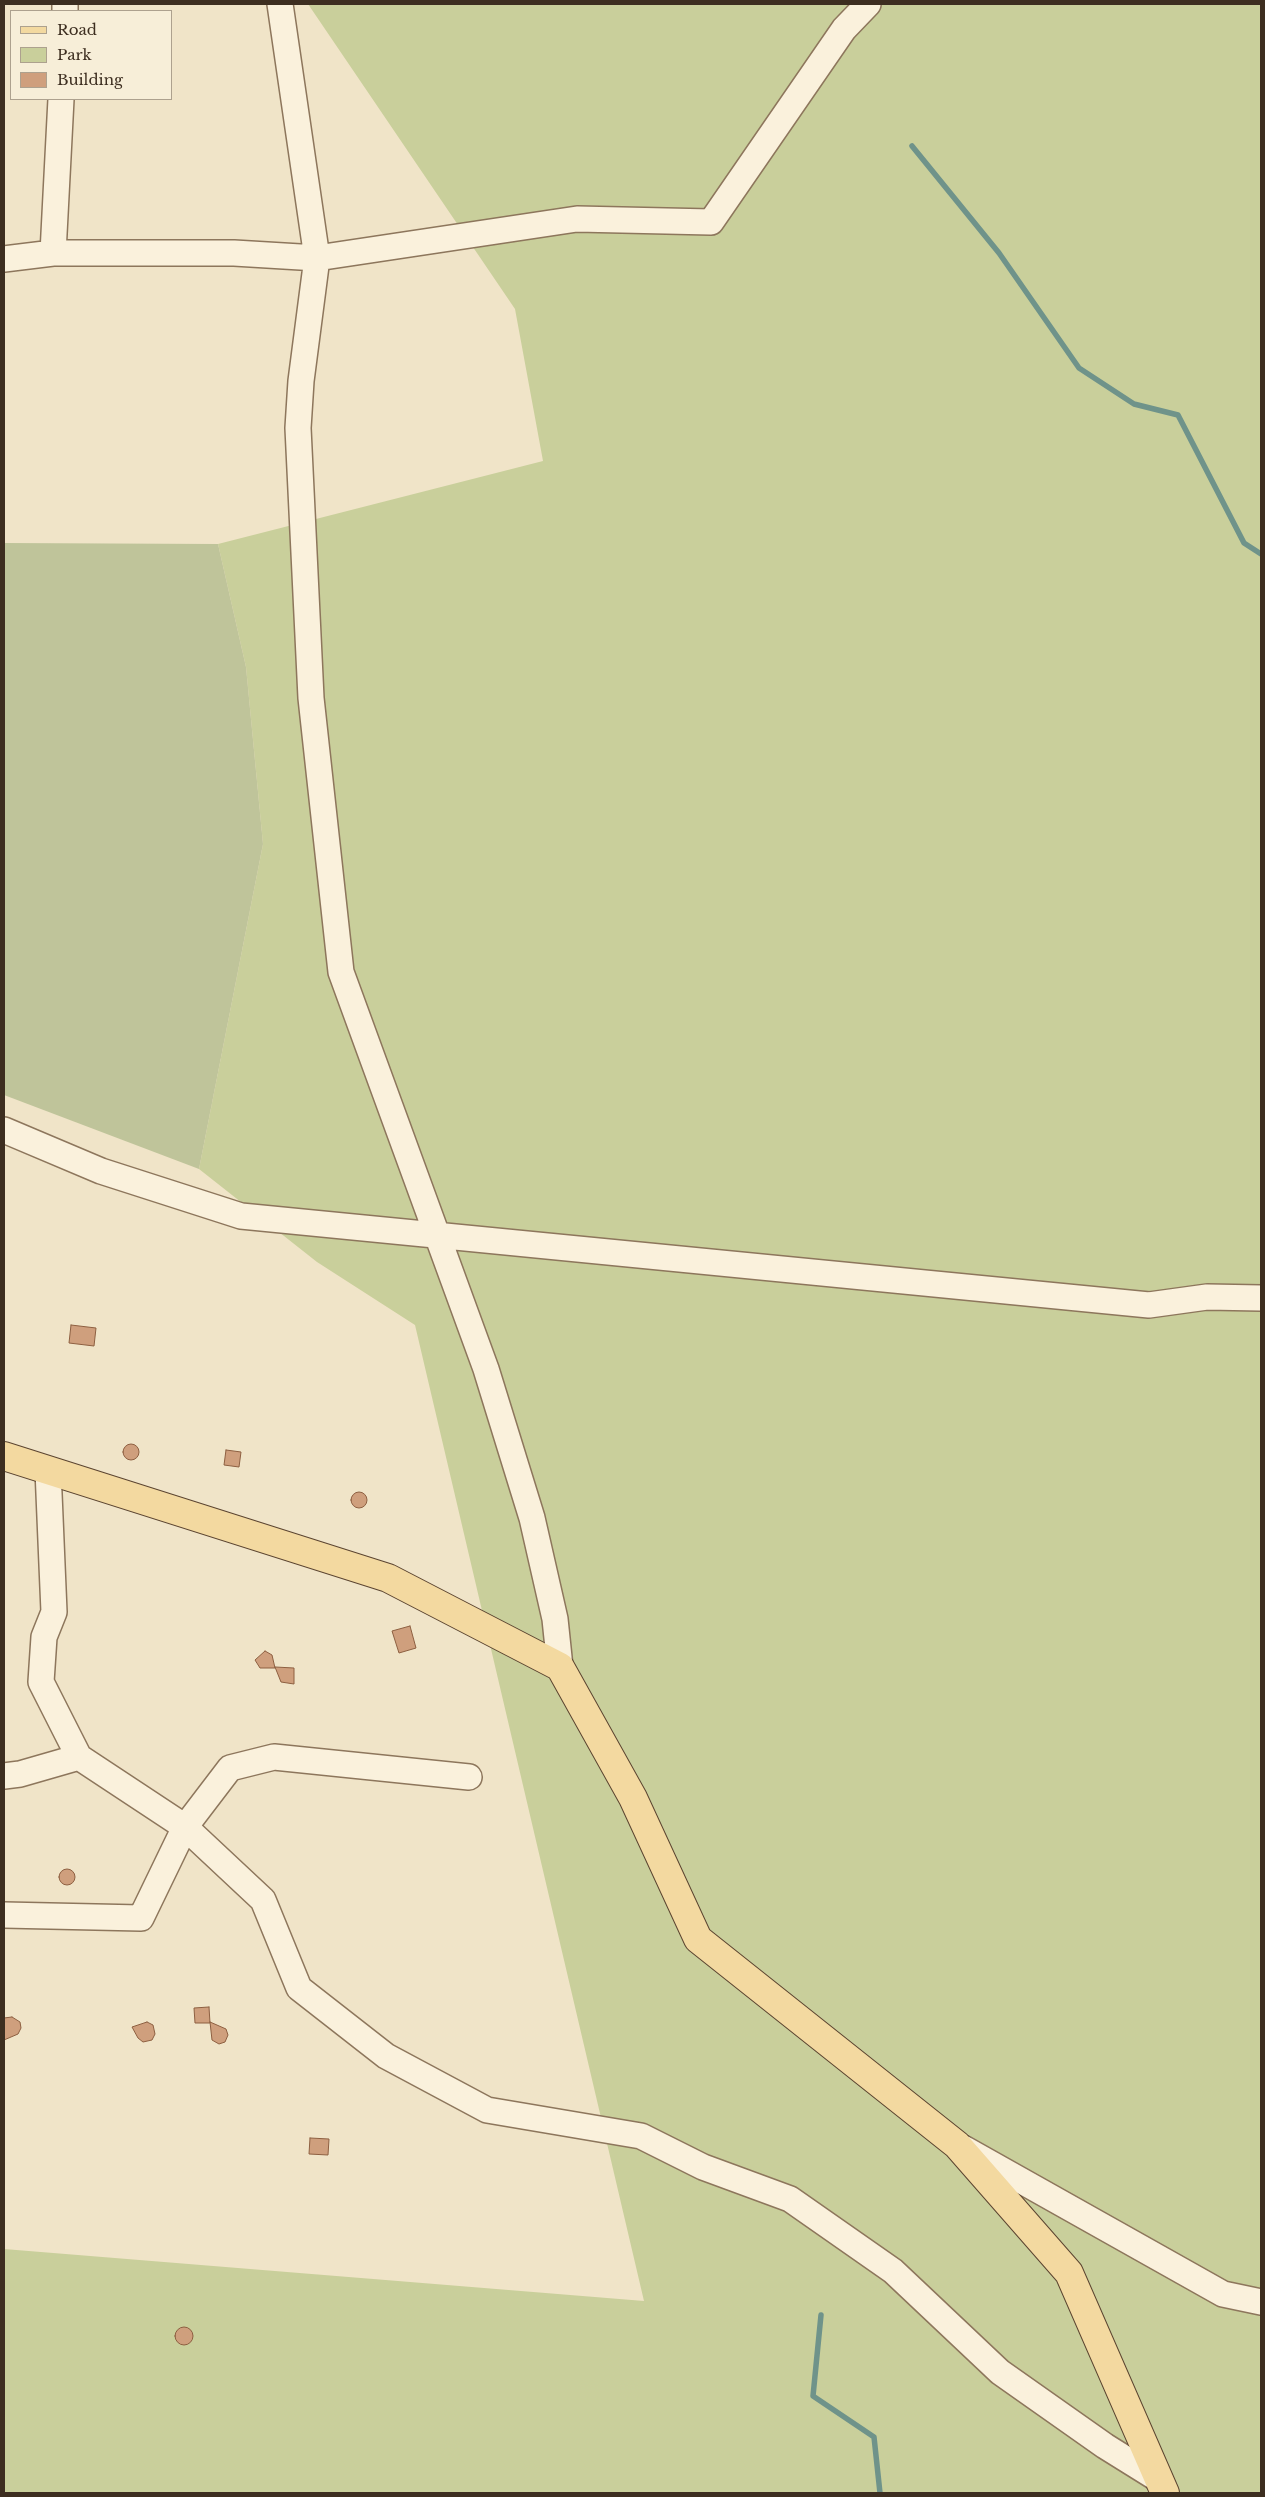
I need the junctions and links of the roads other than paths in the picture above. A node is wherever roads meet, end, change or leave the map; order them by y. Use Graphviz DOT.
graph roads {
  1 [pos="280,4"];
  2 [pos="868,4"];
  3 [pos="61,100"];
  4 [pos="53,253"];
  5 [pos="317,258"];
  6 [pos="4,259"];
  7 [pos="4,1130"];
  8 [pos="436,1236"];
  9 [pos="1261,1298"];
  10 [pos="4,1456"];
  11 [pos="48,1470"];
  12 [pos="560,1667"];
  13 [pos="79,1757"];
  14 [pos="4,1776"];
  15 [pos="469,1777"];
  16 [pos="185,1827"];
  17 [pos="4,1915"];
  18 [pos="957,2145"];
  19 [pos="1261,2302"];
  20 [pos="1161,2486"];
  1 -- 5 [label="street"];
  2 -- 5 [label="street"];
  3 -- 4 [label="street"];
  4 -- 5 [label="street"];
  4 -- 6 [label="street"];
  5 -- 8 [label="street"];
  7 -- 8 [label="street"];
  8 -- 9 [label="street"];
  8 -- 12 [label="street"];
  10 -- 11 [label="main road"];
  11 -- 12 [label="main road"];
  11 -- 13 [label="street"];
  12 -- 18 [label="main road"];
  13 -- 14 [label="street"];
  13 -- 16 [label="street"];
  15 -- 16 [label="street"];
  16 -- 17 [label="street"];
  16 -- 20 [label="street"];
  18 -- 19 [label="street"];
  18 -- 20 [label="main road"];
}
